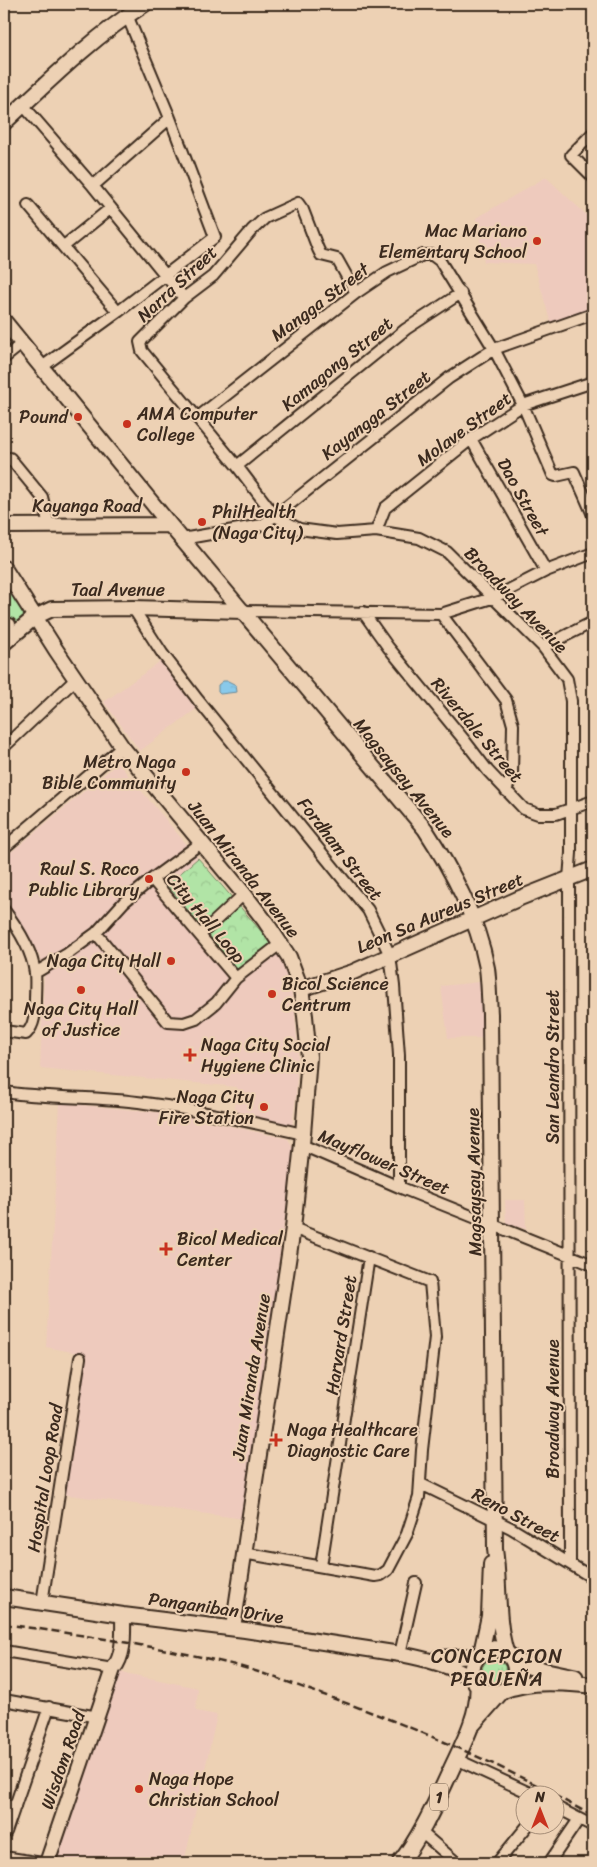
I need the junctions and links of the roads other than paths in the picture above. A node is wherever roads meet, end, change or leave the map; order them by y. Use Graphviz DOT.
graph roads {
  1 [pos="145,4"];
  2 [pos="127,15"];
  3 [pos="23,104"];
  4 [pos="170,118"];
  5 [pos="4,123"];
  6 [pos="593,133"];
  7 [pos="593,177"];
  8 [pos="93,186"];
  9 [pos="28,204"];
  10 [pos="111,208"];
  11 [pos="64,246"];
  12 [pos="166,275"];
  13 [pos="356,293"];
  14 [pos="461,294"];
  15 [pos="184,298"];
  16 [pos="118,312"];
  17 [pos="593,314"];
  18 [pos="4,321"];
  19 [pos="23,343"];
  20 [pos="494,349"];
  21 [pos="4,358"];
  22 [pos="42,367"];
  23 [pos="593,382"];
  24 [pos="523,405"];
  25 [pos="197,418"];
  26 [pos="471,439"];
  27 [pos="4,460"];
  28 [pos="237,466"];
  29 [pos="593,515"];
  30 [pos="275,516"];
  31 [pos="49,525"];
  32 [pos="170,525"];
  33 [pos="4,526"];
  34 [pos="376,531"];
  35 [pos="182,539"];
  36 [pos="593,553"];
  37 [pos="4,568"];
  38 [pos="546,572"];
  39 [pos="495,597"];
  40 [pos="133,608"];
  41 [pos="243,611"];
  42 [pos="363,612"];
  43 [pos="441,614"];
  44 [pos="35,617"];
  45 [pos="593,622"];
  46 [pos="4,644"];
  47 [pos="543,647"];
  48 [pos="76,679"];
  49 [pos="4,747"];
  50 [pos="122,747"];
  51 [pos="506,791"];
  52 [pos="593,801"];
  53 [pos="570,810"];
  54 [pos="201,843"];
  55 [pos="4,848"];
  56 [pos="593,869"];
  57 [pos="152,878"];
  58 [pos="569,879"];
  59 [pos="244,894"];
  60 [pos="4,910"];
  61 [pos="473,920"];
  62 [pos="96,933"];
  63 [pos="200,935"];
  64 [pos="280,944"];
  65 [pos="390,955"];
  66 [pos="35,973"];
  67 [pos="236,978"];
  68 [pos="301,989"];
  69 [pos="4,1031"];
  70 [pos="4,1092"];
  71 [pos="303,1139"];
  72 [pos="399,1187"];
  73 [pos="493,1225"];
  74 [pos="294,1228"];
  75 [pos="369,1256"];
  76 [pos="569,1256"];
  77 [pos="593,1265"];
  78 [pos="80,1358"];
  79 [pos="421,1484"];
  80 [pos="495,1521"];
  81 [pos="495,1548"];
  82 [pos="244,1553"];
  83 [pos="570,1563"];
  84 [pos="322,1566"];
  85 [pos="593,1578"];
  86 [pos="416,1583"];
  87 [pos="4,1597"];
  88 [pos="42,1603"];
  89 [pos="124,1615"];
  90 [pos="233,1628"];
  91 [pos="4,1651"];
  92 [pos="400,1654"];
  93 [pos="479,1655"];
  94 [pos="510,1656"];
  95 [pos="423,1658"];
  96 [pos="113,1669"];
  97 [pos="593,1681"];
  98 [pos="476,1683"];
  99 [pos="593,1685"];
  100 [pos="504,1690"];
  101 [pos="4,1700"];
  102 [pos="49,1707"];
  103 [pos="98,1717"];
  104 [pos="471,1726"];
  105 [pos="456,1759"];
  106 [pos="514,1786"];
  107 [pos="4,1805"];
  108 [pos="15,1807"];
  109 [pos="564,1811"];
  110 [pos="579,1819"];
  111 [pos="593,1826"];
  112 [pos="6,1832"];
  113 [pos="421,1832"];
  114 [pos="521,1834"];
  115 [pos="4,1857"];
  116 [pos="42,1863"];
  117 [pos="47,1863"];
  118 [pos="400,1863"];
  119 [pos="457,1863"];
  120 [pos="497,1863"];
  121 [pos="549,1863"];
  1 -- 2 [label="main road"];
  2 -- 3 [label="main road"];
  2 -- 4 [label="street"];
  3 -- 5 [label="main road"];
  3 -- 8 [label="street"];
  4 -- 8 [label="street"];
  4 -- 12 [label="street"];
  6 -- 7 [label="street"];
  8 -- 10 [label="street"];
  9 -- 11 [label="street"];
  10 -- 11 [label="street"];
  10 -- 12 [label="street"];
  11 -- 16 [label="street"];
  12 -- 15 [label="street"];
  12 -- 16 [label="street"];
  13 -- 14 [label="street, Mangga Street"];
  13 -- 15 [label="street, Narra Street"];
  13 -- 25 [label="street, Mangga Street"];
  14 -- 20 [label="street"];
  14 -- 28 [label="street, Kamagong Street"];
  15 -- 25 [label="street, Narra Street"];
  16 -- 22 [label="street"];
  17 -- 20 [label="street, Kayangga Street"];
  18 -- 19 [label="main road, Magsaysay Avenue"];
  19 -- 21 [label="street"];
  19 -- 22 [label="main road, Magsaysay Avenue"];
  20 -- 24 [label="street"];
  20 -- 30 [label="street, Kayangga Street"];
  22 -- 32 [label="main road, Magsaysay Avenue"];
  23 -- 24 [label="street, Molave Street"];
  24 -- 26 [label="street, Molave Street"];
  24 -- 29 [label="street"];
  25 -- 28 [label="street, Narra Street"];
  26 -- 34 [label="street, Molave Street"];
  26 -- 38 [label="street, Dao Street"];
  27 -- 31 [label="street"];
  28 -- 30 [label="street, Narra Street"];
  30 -- 34 [label="street, Broadway Avenue"];
  30 -- 35 [label="street, Kayangga Street"];
  31 -- 32 [label="main road, Kayanga Road"];
  31 -- 33 [label="main road, Kayanga Road"];
  32 -- 35 [label="main road, Magsaysay Avenue"];
  34 -- 39 [label="street, Broadway Avenue"];
  35 -- 41 [label="main road, Magsaysay Avenue"];
  36 -- 38 [label="street"];
  37 -- 44 [label="main road, Juan Miranda Avenue"];
  38 -- 39 [label="street"];
  39 -- 43 [label="street"];
  39 -- 47 [label="street, Broadway Avenue"];
  40 -- 41 [label="main road, Taal Avenue"];
  40 -- 44 [label="main road, Taal Avenue"];
  40 -- 65 [label="street, Fordham Street"];
  41 -- 42 [label="street"];
  41 -- 61 [label="main road, Magsaysay Avenue"];
  42 -- 43 [label="street"];
  42 -- 51 [label="street, Riverdale Street"];
  43 -- 51 [label="street"];
  44 -- 46 [label="main road, Taal Avenue"];
  44 -- 48 [label="main road, Juan Miranda Avenue"];
  45 -- 47 [label="street"];
  47 -- 53 [label="street, Broadway Avenue"];
  48 -- 49 [label="street"];
  48 -- 50 [label="main road, Juan Miranda Avenue"];
  50 -- 54 [label="main road, Juan Miranda Avenue"];
  50 -- 55 [label="street"];
  51 -- 53 [label="street, Riverdale Street"];
  52 -- 53 [label="street, Riverdale Street"];
  53 -- 58 [label="street, Broadway Avenue"];
  54 -- 57 [label="street, City Hall Loop"];
  54 -- 59 [label="main road, Juan Miranda Avenue"];
  56 -- 58 [label="main road, Leon Sa Aureus Street"];
  57 -- 62 [label="street"];
  57 -- 63 [label="street, City Hall Loop"];
  58 -- 61 [label="main road, Leon Sa Aureus Street"];
  58 -- 76 [label="street, San Leandro Street"];
  59 -- 63 [label="street"];
  59 -- 64 [label="main road, Juan Miranda Avenue"];
  60 -- 66 [label="street"];
  61 -- 65 [label="main road, Leon Sa Aureus Street"];
  61 -- 73 [label="main road, Magsaysay Avenue"];
  62 -- 66 [label="street"];
  62 -- 67 [label="street, City Hall Loop"];
  63 -- 67 [label="street, City Hall Loop"];
  64 -- 67 [label="street, City Hall Loop"];
  64 -- 68 [label="main road, Juan Miranda Avenue"];
  65 -- 68 [label="main road, Leon Sa Aureus Street"];
  65 -- 72 [label="street, Fordham Street"];
  66 -- 69 [label="street"];
  68 -- 71 [label="main road, Juan Miranda Avenue"];
  70 -- 71 [label="street, Mayflower Street"];
  71 -- 72 [label="street, Mayflower Street"];
  71 -- 74 [label="main road, Juan Miranda Avenue"];
  72 -- 73 [label="street, Mayflower Street"];
  73 -- 76 [label="street, Mayflower Street"];
  73 -- 80 [label="main road, Magsaysay Avenue"];
  74 -- 75 [label="street"];
  74 -- 82 [label="main road, Juan Miranda Avenue"];
  75 -- 79 [label="street"];
  75 -- 84 [label="street, Harvard Street"];
  76 -- 77 [label="street, Mayflower Street"];
  76 -- 83 [label="street, Broadway Avenue"];
  78 -- 88 [label="street, Hospital Loop Road"];
  79 -- 80 [label="street, Reno Street"];
  79 -- 84 [label="street"];
  80 -- 81 [label="main road, Magsaysay Avenue"];
  80 -- 83 [label="street, Reno Street"];
  81 -- 93 [label="main road, Magsaysay Avenue"];
  81 -- 94 [label="main road, Magsaysay Avenue"];
  82 -- 84 [label="street"];
  82 -- 90 [label="main road, Juan Miranda Avenue"];
  83 -- 85 [label="street, Reno Street"];
  86 -- 92 [label="street"];
  87 -- 88 [label="main road, Panganiban Drive"];
  88 -- 89 [label="main road, Panganiban Drive"];
  89 -- 90 [label="main road, Panganiban Drive"];
  89 -- 96 [label="main road, Wisdom Road"];
  90 -- 92 [label="main road, Panganiban Drive"];
  91 -- 96 [label="street"];
  92 -- 95 [label="main road, Panganiban Drive"];
  93 -- 94 [label="main road"];
  93 -- 95 [label="main road, Panganiban Drive"];
  93 -- 98 [label="main road, 1"];
  94 -- 97 [label="main road"];
  94 -- 100 [label="main road, 1"];
  95 -- 98 [label="main road, Panganiban Drive"];
  96 -- 103 [label="main road, Wisdom Road"];
  98 -- 100 [label="main road"];
  98 -- 104 [label="main road, 1"];
  99 -- 100 [label="main road"];
  100 -- 104 [label="main road, 1"];
  101 -- 102 [label="street"];
  102 -- 103 [label="street"];
  102 -- 108 [label="street"];
  103 -- 117 [label="main road, Wisdom Road"];
  104 -- 105 [label="main road, 1"];
  105 -- 106 [label="street"];
  105 -- 113 [label="main road, 1"];
  107 -- 108 [label="street"];
  108 -- 112 [label="street"];
  109 -- 110 [label="street"];
  110 -- 111 [label="street"];
  110 -- 121 [label="street"];
  113 -- 118 [label="main road, 1"];
  113 -- 119 [label="street"];
  114 -- 120 [label="street"];
  115 -- 116 [label="street"];
}
